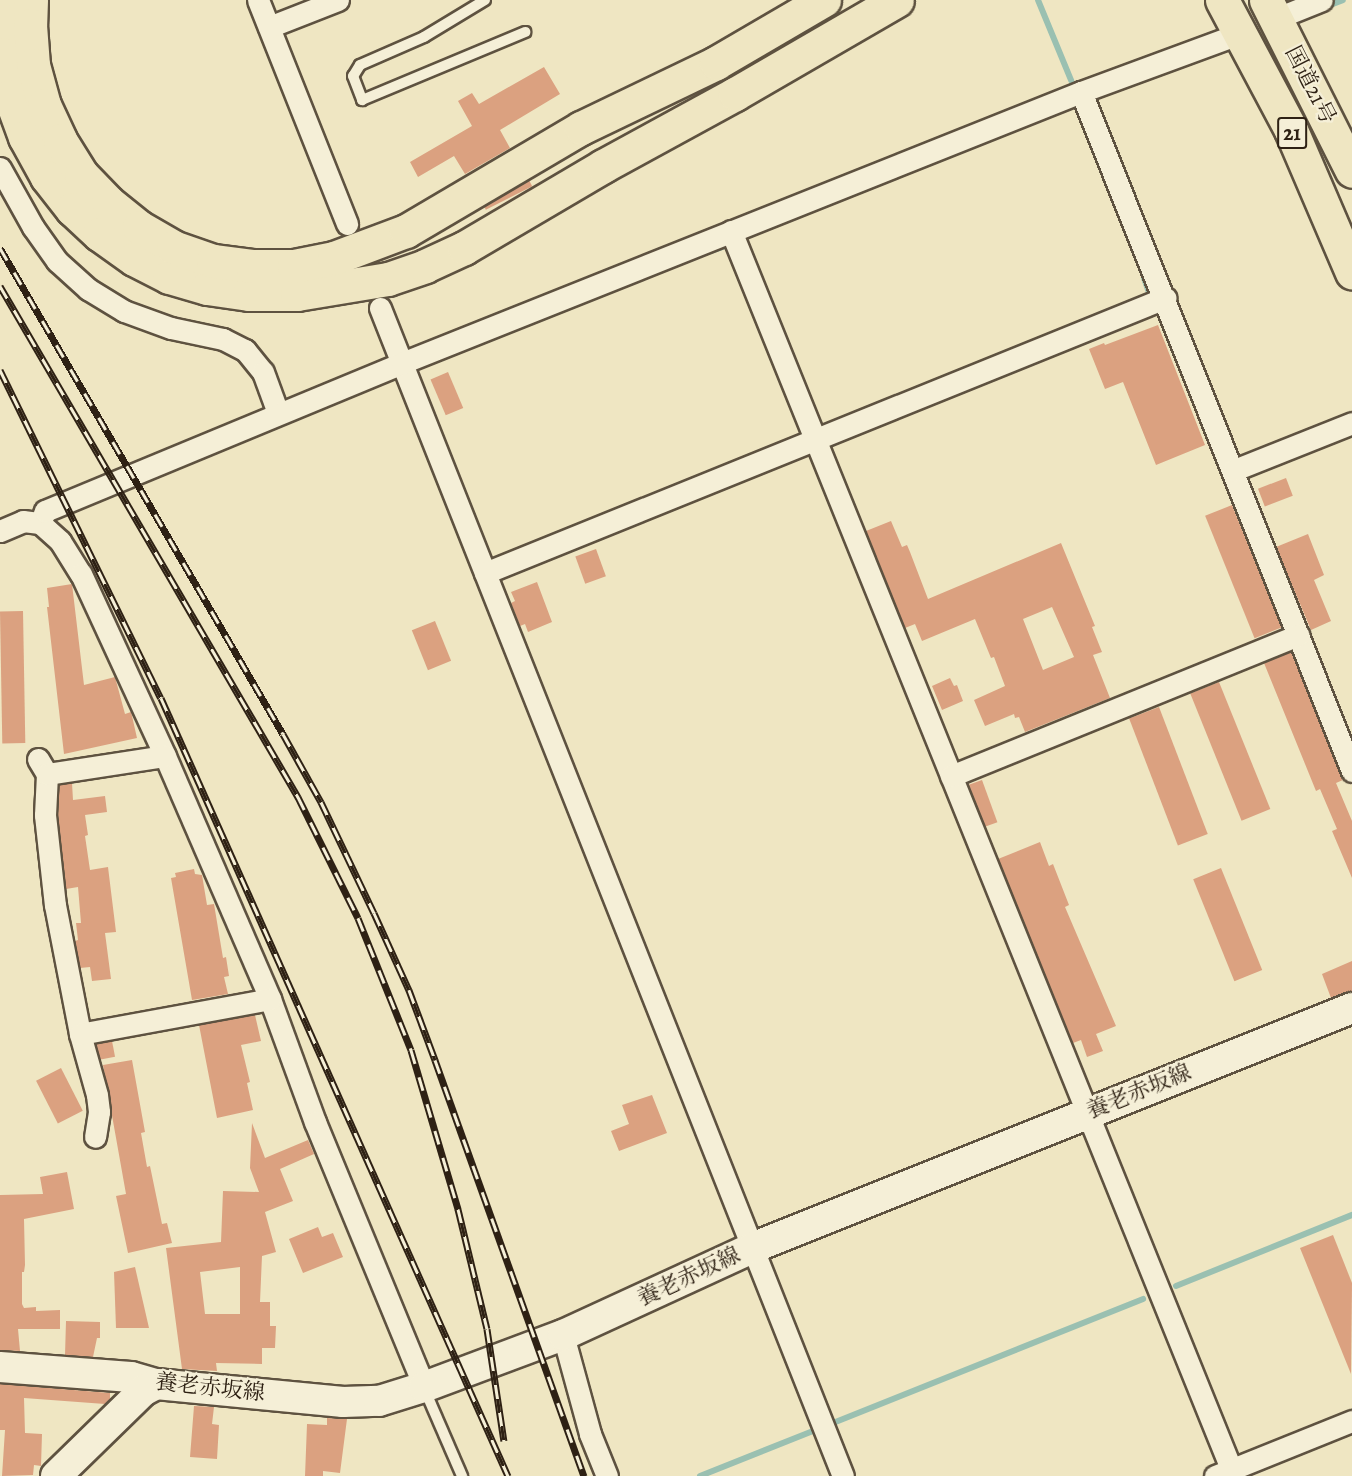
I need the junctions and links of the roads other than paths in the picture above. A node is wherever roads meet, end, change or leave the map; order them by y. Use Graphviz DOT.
graph roads {
  1 [pos="3,0"];
  2 [pos="31,0"];
  3 [pos="258,0"];
  4 [pos="338,0"];
  5 [pos="485,0"];
  6 [pos="824,0"];
  7 [pos="897,0"];
  8 [pos="1222,0"];
  9 [pos="1322,0"];
  10 [pos="1272,9"];
  11 [pos="268,27"];
  12 [pos="525,32"];
  13 [pos="1241,33"];
  14 [pos="1082,92"];
  15 [pos="0,168"];
  16 [pos="1352,171"];
  17 [pos="347,224"];
  18 [pos="731,231"];
  19 [pos="1352,272"];
  20 [pos="1166,298"];
  21 [pos="380,308"];
  22 [pos="402,363"];
  23 [pos="278,413"];
  24 [pos="1352,423"];
  25 [pos="814,438"];
  26 [pos="1234,470"];
  27 [pos="40,523"];
  28 [pos="0,531"];
  29 [pos="485,573"];
  30 [pos="1299,635"];
  31 [pos="165,756"];
  32 [pos="1352,771"];
  33 [pos="951,776"];
  34 [pos="270,999"];
  35 [pos="1352,1008"];
  36 [pos="80,1034"];
  37 [pos="1087,1113"];
  38 [pos="95,1137"];
  39 [pos="752,1248"];
  40 [pos="563,1335"];
  41 [pos="0,1367"];
  42 [pos="156,1384"];
  43 [pos="424,1388"];
  44 [pos="1352,1421"];
  45 [pos="1227,1474"];
  46 [pos="56,1476"];
  47 [pos="462,1476"];
  48 [pos="607,1476"];
  49 [pos="843,1476"];
  1 -- 7 [label="highway"];
  2 -- 6 [label="highway"];
  3 -- 11 [label="street"];
  4 -- 11 [label="street"];
  5 -- 12 [label="lane"];
  8 -- 13 [label="highway, 国道21号 / 21"];
  9 -- 10 [label="street"];
  10 -- 16 [label="highway, 国道21号 / 21"];
  11 -- 17 [label="street"];
  13 -- 14 [label="street"];
  13 -- 19 [label="highway, 国道21号 / 21"];
  14 -- 18 [label="street"];
  14 -- 20 [label="street"];
  15 -- 23 [label="street"];
  18 -- 22 [label="street"];
  18 -- 25 [label="street"];
  20 -- 25 [label="street"];
  20 -- 26 [label="street"];
  21 -- 22 [label="street"];
  22 -- 23 [label="street"];
  22 -- 29 [label="street"];
  23 -- 27 [label="street"];
  24 -- 26 [label="street"];
  25 -- 29 [label="street"];
  25 -- 33 [label="street"];
  26 -- 30 [label="street"];
  27 -- 28 [label="street"];
  27 -- 31 [label="street"];
  29 -- 39 [label="street"];
  30 -- 32 [label="street"];
  30 -- 33 [label="street"];
  31 -- 34 [label="street"];
  31 -- 36 [label="street"];
  33 -- 37 [label="street"];
  34 -- 36 [label="street"];
  34 -- 43 [label="street"];
  35 -- 37 [label="main road, 養老赤坂線"];
  36 -- 38 [label="street"];
  37 -- 39 [label="main road, 養老赤坂線"];
  37 -- 45 [label="street"];
  39 -- 40 [label="main road, 養老赤坂線"];
  39 -- 49 [label="street"];
  40 -- 43 [label="main road, 養老赤坂線"];
  40 -- 48 [label="street"];
  41 -- 42 [label="main road, 養老赤坂線"];
  42 -- 43 [label="main road, 養老赤坂線"];
  42 -- 46 [label="main road"];
  43 -- 47 [label="lane"];
  44 -- 45 [label="street"];
}
